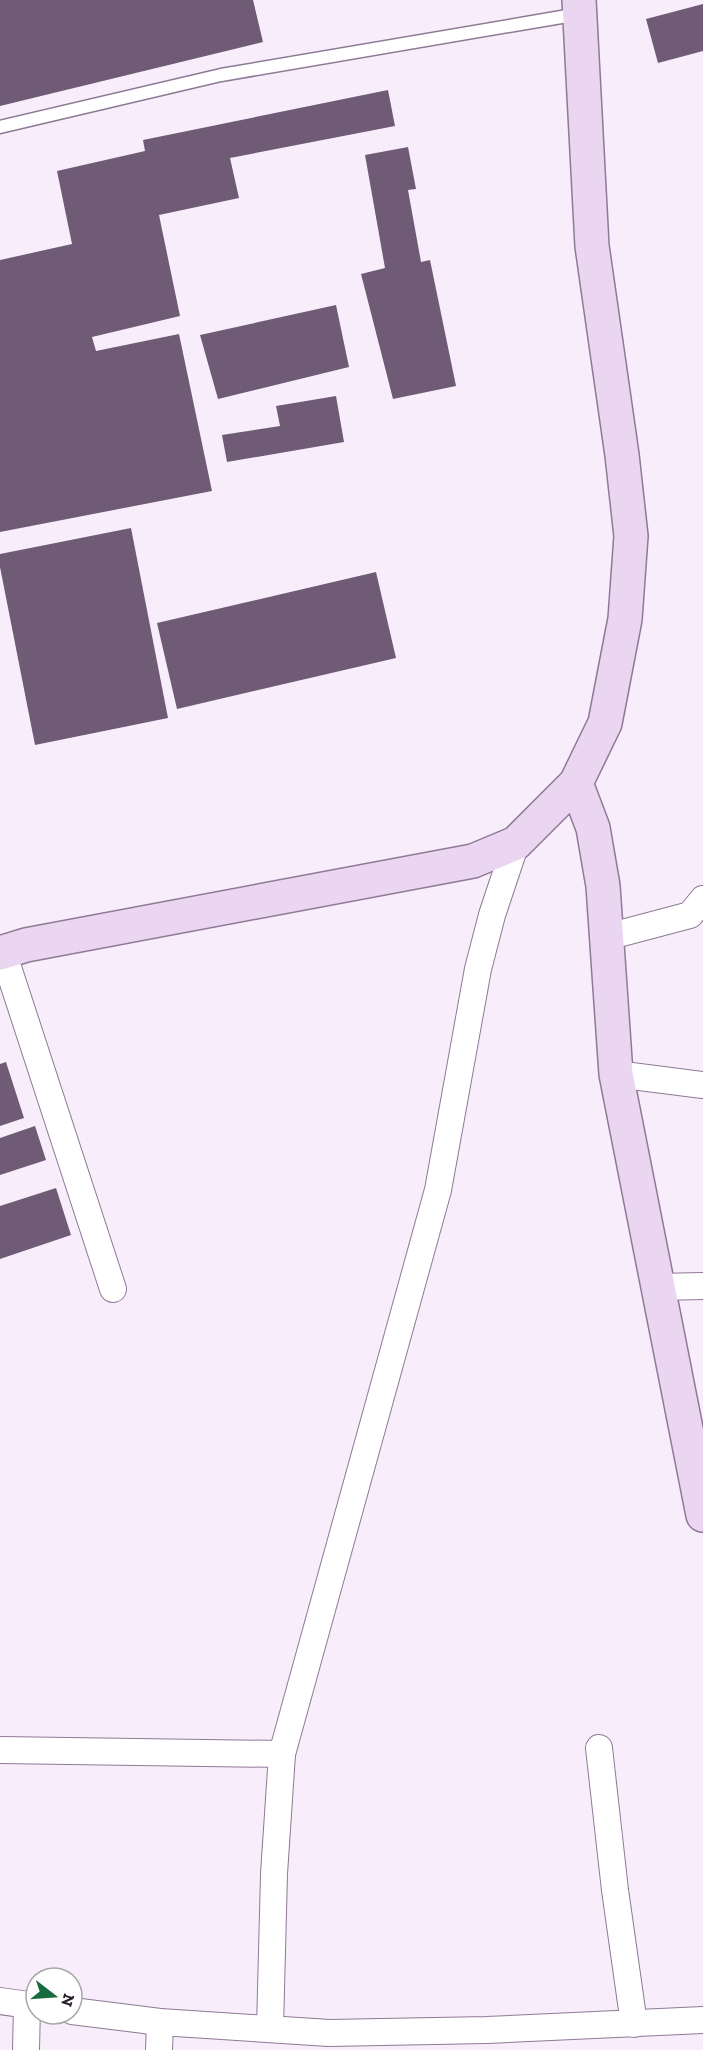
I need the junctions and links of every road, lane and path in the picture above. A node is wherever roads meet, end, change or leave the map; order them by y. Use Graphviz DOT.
graph roads {
  1 [pos="580,7"];
  2 [pos="0,127"];
  3 [pos="576,783"];
  4 [pos="516,843"];
  5 [pos="699,910"];
  6 [pos="607,937"];
  7 [pos="2,952"];
  8 [pos="616,1074"];
  9 [pos="703,1085"];
  10 [pos="703,1286"];
  11 [pos="657,1287"];
  12 [pos="113,1289"];
  13 [pos="697,1453"];
  14 [pos="703,1515"];
  15 [pos="599,1748"];
  16 [pos="0,1750"];
  17 [pos="282,1754"];
  18 [pos="0,2001"];
  19 [pos="24,2004"];
  20 [pos="84,2012"];
  21 [pos="703,2020"];
  22 [pos="160,2022"];
  23 [pos="634,2024"];
  24 [pos="29,2026"];
  25 [pos="270,2028"];
  26 [pos="487,2040"];
  27 [pos="329,2042"];
  28 [pos="26,2050"];
  29 [pos="159,2050"];
  1 -- 2 [label="lane"];
  1 -- 3 [label="street"];
  3 -- 4 [label="street"];
  3 -- 6 [label="street"];
  4 -- 7 [label="street"];
  4 -- 17 [label="street"];
  5 -- 6 [label="street"];
  6 -- 8 [label="street"];
  7 -- 12 [label="street"];
  8 -- 9 [label="street"];
  8 -- 11 [label="street"];
  10 -- 11 [label="street"];
  11 -- 13 [label="street"];
  13 -- 14 [label="street"];
  15 -- 23 [label="street"];
  16 -- 17 [label="street"];
  17 -- 25 [label="street"];
  18 -- 19 [label="street"];
  20 -- 22 [label="street"];
  21 -- 23 [label="street"];
  22 -- 25 [label="street"];
  22 -- 29 [label="street"];
  23 -- 26 [label="street"];
  24 -- 28 [label="street"];
  25 -- 27 [label="street"];
  26 -- 27 [label="street"];
}
